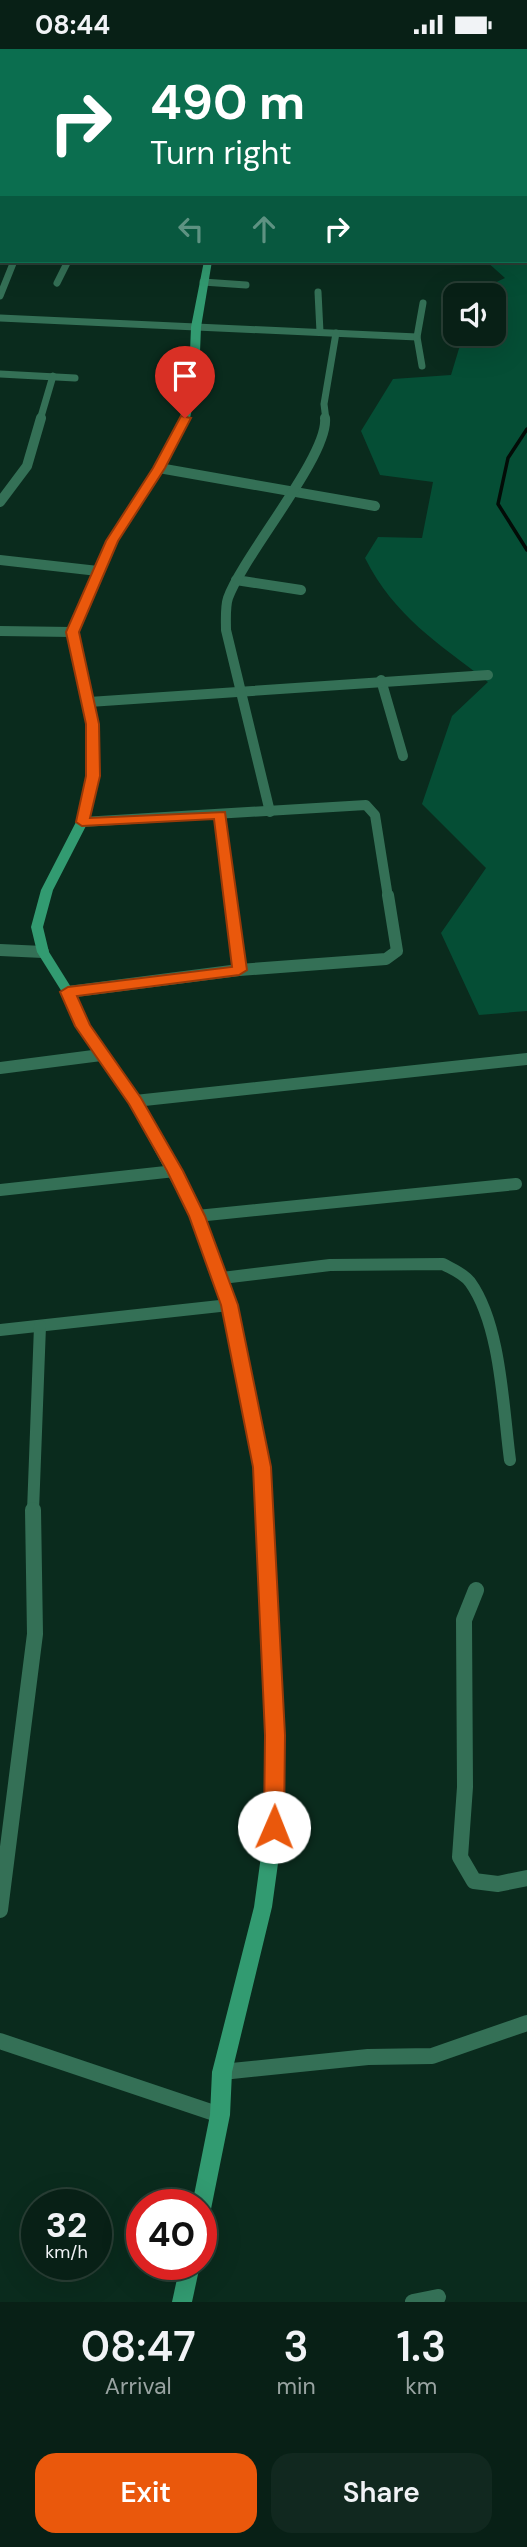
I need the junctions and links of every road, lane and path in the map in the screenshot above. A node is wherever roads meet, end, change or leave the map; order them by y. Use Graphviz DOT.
graph roads {
  1 [pos="13,263"];
  2 [pos="67,263"];
  3 [pos="208,263"];
  4 [pos="203,282"];
  5 [pos="57,283"];
  6 [pos="246,285"];
  7 [pos="318,292"];
  8 [pos="0,296"];
  9 [pos="424,303"];
  10 [pos="0,318"];
  11 [pos="196,327"];
  12 [pos="320,332"];
  13 [pos="336,333"];
  14 [pos="417,337"];
  15 [pos="422,366"];
  16 [pos="0,374"];
  17 [pos="53,376"];
  18 [pos="75,378"];
  19 [pos="159,468"];
  20 [pos="290,492"];
  21 [pos="0,502"];
  22 [pos="375,506"];
  23 [pos="0,560"];
  24 [pos="98,571"];
  25 [pos="236,580"];
  26 [pos="301,590"];
  27 [pos="0,631"];
  28 [pos="72,632"];
  29 [pos="488,675"];
  30 [pos="381,680"];
  31 [pos="240,690"];
  32 [pos="89,702"];
  33 [pos="403,756"];
  34 [pos="270,812"];
  35 [pos="220,815"];
  36 [pos="82,822"];
  37 [pos="0,950"];
  38 [pos="43,951"];
  39 [pos="239,970"];
  40 [pos="68,992"];
  41 [pos="101,1055"];
  42 [pos="527,1059"];
  43 [pos="0,1069"];
  44 [pos="135,1101"];
  45 [pos="175,1171"];
  46 [pos="516,1184"];
  47 [pos="0,1191"];
  48 [pos="197,1216"];
  49 [pos="222,1278"];
  50 [pos="229,1305"];
  51 [pos="40,1326"];
  52 [pos="0,1330"];
  53 [pos="510,1460"];
  54 [pos="476,1590"];
  55 [pos="527,1878"];
  56 [pos="0,1910"];
  57 [pos="527,2023"];
  58 [pos="0,2041"];
  59 [pos="222,2072"];
  60 [pos="220,2115"];
  61 [pos="205,2189"];
  62 [pos="187,2280"];
  63 [pos="438,2297"];
  64 [pos="182,2302"];
  65 [pos="413,2302"];
  1 -- 8 [label="street"];
  2 -- 5 [label="street"];
  3 -- 4 [label="street"];
  4 -- 6 [label="street"];
  4 -- 11 [label="street"];
  7 -- 12 [label="street"];
  9 -- 14 [label="street"];
  10 -- 11 [label="street"];
  11 -- 12 [label="street"];
  11 -- 19 [label="street"];
  12 -- 13 [label="street"];
  13 -- 14 [label="street"];
  13 -- 20 [label="street"];
  14 -- 15 [label="street"];
  16 -- 17 [label="street"];
  17 -- 18 [label="street"];
  17 -- 21 [label="street"];
  19 -- 20 [label="street"];
  19 -- 24 [label="street"];
  20 -- 22 [label="street"];
  20 -- 25 [label="street"];
  23 -- 24 [label="street"];
  24 -- 28 [label="street"];
  25 -- 26 [label="street"];
  25 -- 31 [label="street"];
  27 -- 28 [label="street"];
  28 -- 32 [label="street"];
  29 -- 30 [label="street"];
  30 -- 31 [label="street"];
  30 -- 33 [label="street"];
  31 -- 32 [label="street"];
  31 -- 34 [label="street"];
  32 -- 36 [label="street"];
  34 -- 35 [label="street"];
  34 -- 39 [label="street"];
  35 -- 36 [label="street"];
  35 -- 39 [label="street"];
  36 -- 38 [label="street"];
  37 -- 38 [label="street"];
  38 -- 40 [label="street"];
  39 -- 40 [label="street"];
  40 -- 41 [label="street"];
  41 -- 43 [label="street"];
  41 -- 44 [label="street"];
  42 -- 44 [label="street"];
  44 -- 45 [label="street"];
  45 -- 47 [label="street"];
  45 -- 48 [label="street"];
  46 -- 48 [label="street"];
  48 -- 49 [label="street"];
  49 -- 50 [label="street"];
  49 -- 53 [label="street"];
  50 -- 51 [label="street"];
  50 -- 59 [label="street"];
  51 -- 52 [label="street"];
  51 -- 56 [label="street"];
  54 -- 55 [label="street"];
  57 -- 59 [label="street"];
  58 -- 60 [label="street"];
  59 -- 60 [label="street"];
  60 -- 61 [label="street"];
  62 -- 64 [label="street"];
  63 -- 65 [label="street"];
}
